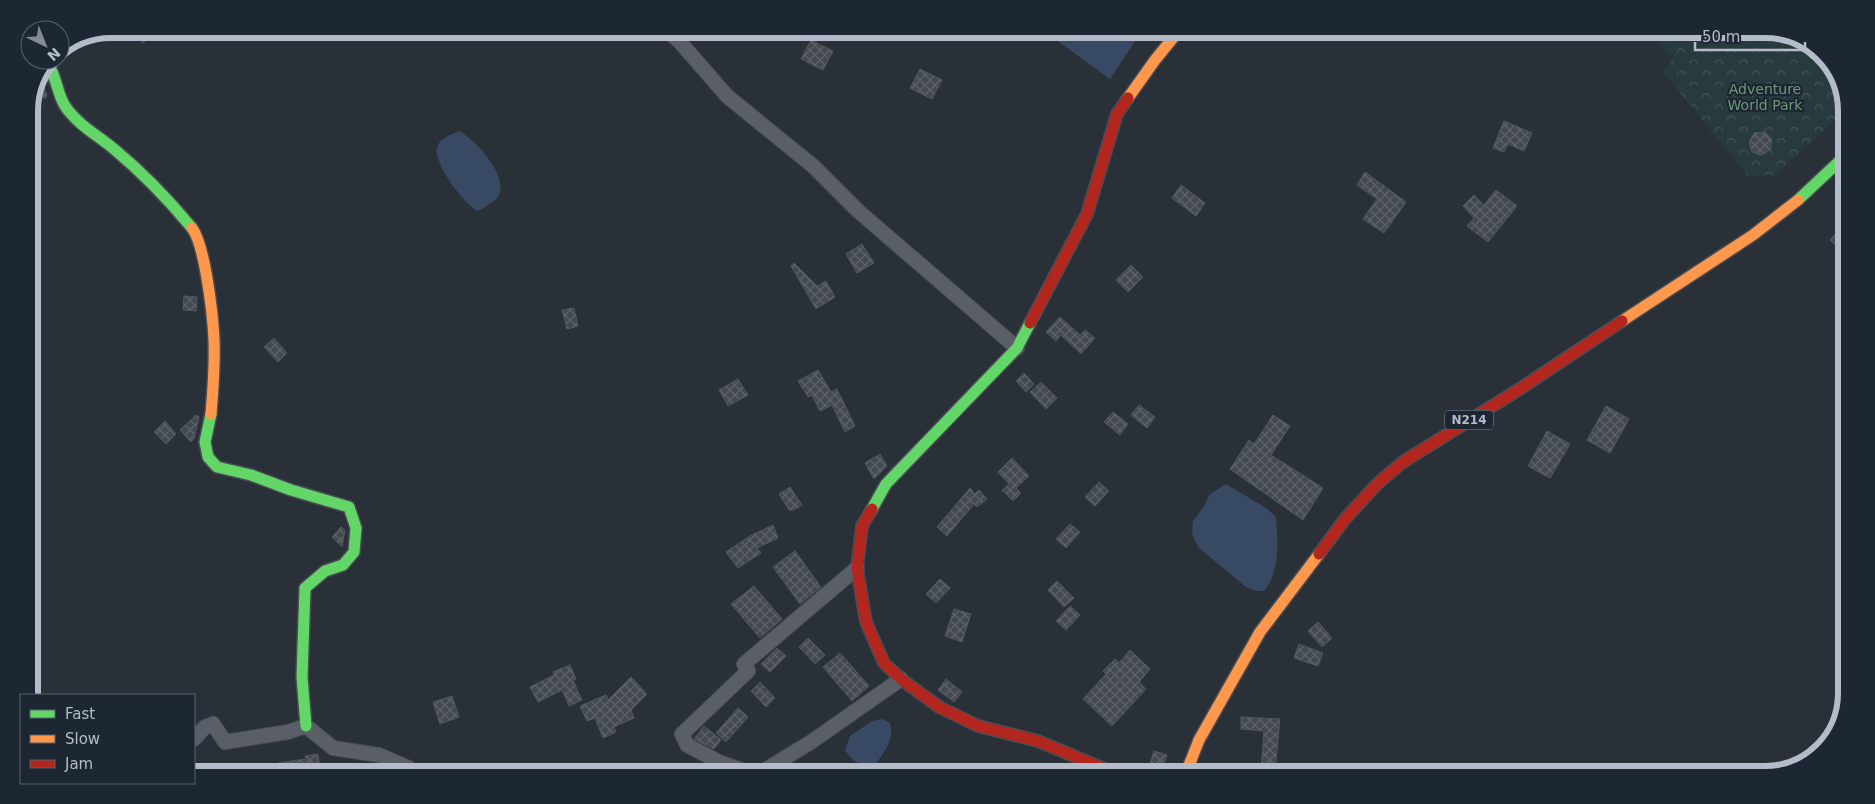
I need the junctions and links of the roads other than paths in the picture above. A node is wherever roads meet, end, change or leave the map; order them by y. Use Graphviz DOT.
graph roads {
  1 [pos="676,38"];
  2 [pos="1173,38"];
  3 [pos="51,70"];
  4 [pos="1837,163"];
  5 [pos="1018,348"];
  6 [pos="856,568"];
  7 [pos="901,679"];
  8 [pos="306,726"];
  9 [pos="195,738"];
  10 [pos="404,766"];
  11 [pos="715,766"];
  12 [pos="772,766"];
  13 [pos="1097,766"];
  14 [pos="1189,766"];
  1 -- 5 [label="street"];
  2 -- 5 [label="main road"];
  3 -- 8 [label="main road"];
  4 -- 14 [label="main road, N214"];
  5 -- 6 [label="main road"];
  6 -- 7 [label="main road"];
  6 -- 11 [label="street"];
  7 -- 12 [label="street"];
  7 -- 13 [label="main road"];
  8 -- 9 [label="street"];
  8 -- 10 [label="street"];
}
